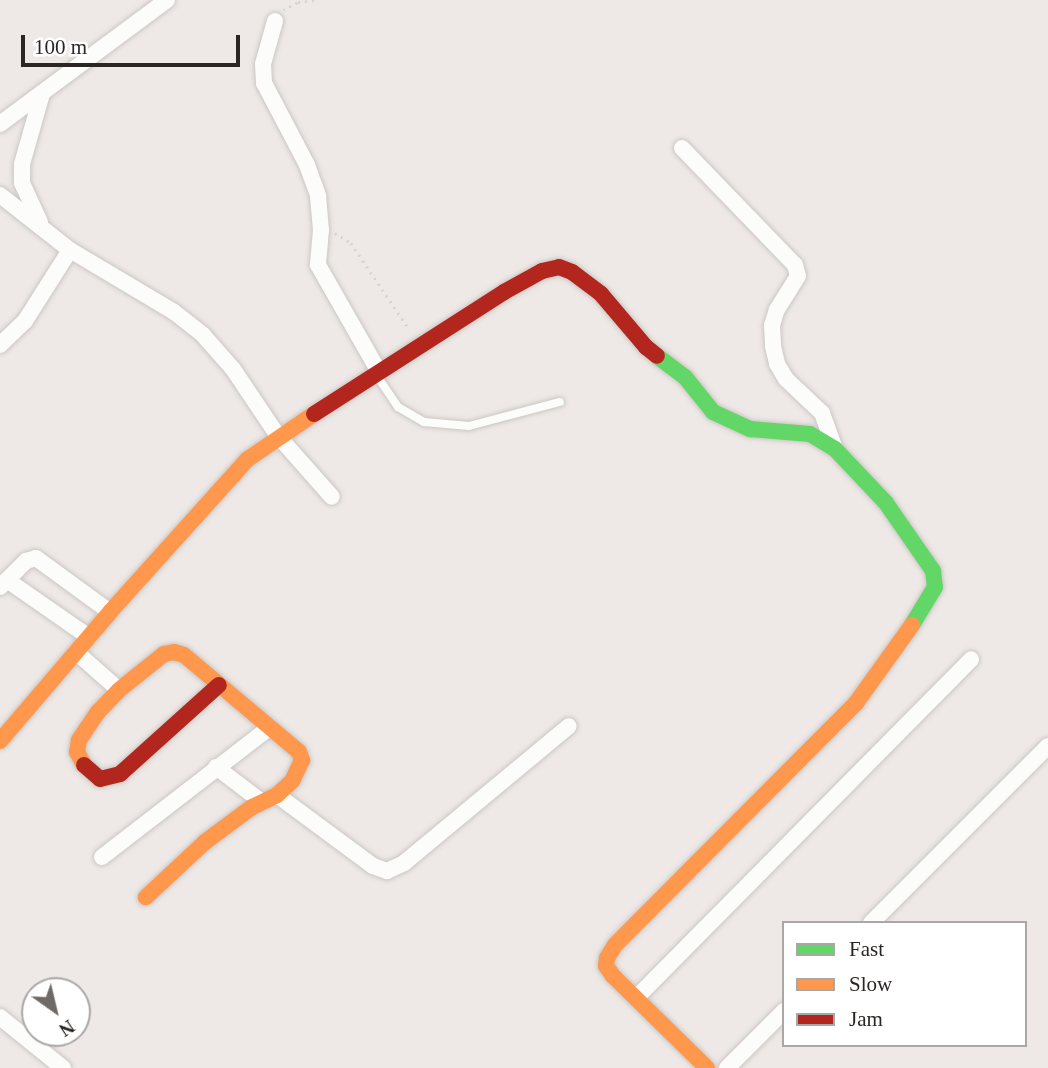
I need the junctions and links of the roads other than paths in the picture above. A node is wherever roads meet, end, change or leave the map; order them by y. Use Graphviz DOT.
graph roads {
  1 [pos="167,0"];
  2 [pos="275,21"];
  3 [pos="41,94"];
  4 [pos="0,124"];
  5 [pos="682,148"];
  6 [pos="0,195"];
  7 [pos="42,226"];
  8 [pos="70,250"];
  9 [pos="0,345"];
  10 [pos="377,371"];
  11 [pos="560,402"];
  12 [pos="278,436"];
  13 [pos="835,449"];
  14 [pos="332,497"];
  15 [pos="3,584"];
  16 [pos="110,612"];
  17 [pos="89,637"];
  18 [pos="76,652"];
  19 [pos="971,659"];
  20 [pos="219,685"];
  21 [pos="118,690"];
  22 [pos="569,726"];
  23 [pos="270,727"];
  24 [pos="0,741"];
  25 [pos="1048,746"];
  26 [pos="216,767"];
  27 [pos="269,798"];
  28 [pos="103,857"];
  29 [pos="146,897"];
  30 [pos="874,921"];
  31 [pos="637,998"];
  32 [pos="782,1013"];
  33 [pos="3,1023"];
  34 [pos="61,1067"];
  35 [pos="707,1068"];
  36 [pos="727,1068"];
  1 -- 3 [label="street"];
  2 -- 10 [label="street"];
  3 -- 4 [label="street"];
  3 -- 7 [label="street"];
  5 -- 13 [label="street"];
  6 -- 7 [label="street"];
  7 -- 8 [label="street"];
  8 -- 9 [label="street"];
  8 -- 12 [label="street"];
  10 -- 11 [label="lane"];
  10 -- 12 [label="street"];
  10 -- 13 [label="street"];
  12 -- 14 [label="street"];
  12 -- 16 [label="street"];
  13 -- 31 [label="street"];
  15 -- 16 [label="street"];
  15 -- 17 [label="street"];
  16 -- 17 [label="street"];
  17 -- 18 [label="street"];
  18 -- 21 [label="street"];
  18 -- 24 [label="street"];
  19 -- 31 [label="street"];
  20 -- 21 [label="street"];
  20 -- 21 [label="street"];
  20 -- 23 [label="street"];
  22 -- 27 [label="street"];
  23 -- 26 [label="street"];
  23 -- 27 [label="street"];
  25 -- 30 [label="street"];
  26 -- 27 [label="street"];
  26 -- 28 [label="street"];
  27 -- 29 [label="street"];
  31 -- 35 [label="street"];
  32 -- 36 [label="street"];
  33 -- 34 [label="street"];
}
